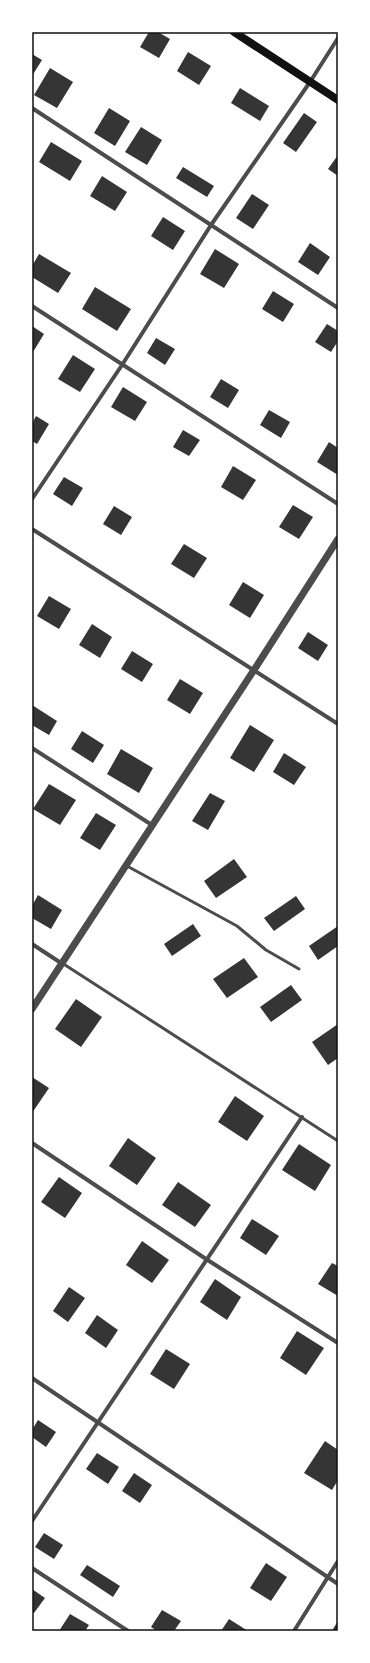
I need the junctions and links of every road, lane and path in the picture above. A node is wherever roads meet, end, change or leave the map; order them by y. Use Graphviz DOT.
graph roads {
  1 [pos="234,32"];
  2 [pos="338,38"];
  3 [pos="310,82"];
  4 [pos="338,100"];
  5 [pos="32,108"];
  6 [pos="211,225"];
  7 [pos="32,306"];
  8 [pos="338,308"];
  9 [pos="122,365"];
  10 [pos="32,499"];
  11 [pos="338,504"];
  12 [pos="32,529"];
  13 [pos="338,539"];
  14 [pos="254,670"];
  15 [pos="338,724"];
  16 [pos="32,748"];
  17 [pos="152,824"];
  18 [pos="126,865"];
  19 [pos="32,944"];
  20 [pos="61,963"];
  21 [pos="299,969"];
  22 [pos="32,1009"];
  23 [pos="302,1117"];
  24 [pos="338,1141"];
  25 [pos="32,1143"];
  26 [pos="206,1259"];
  27 [pos="338,1343"];
  28 [pos="32,1378"];
  29 [pos="97,1422"];
  30 [pos="32,1521"];
  31 [pos="338,1561"];
  32 [pos="32,1568"];
  33 [pos="329,1578"];
  34 [pos="338,1584"];
  35 [pos="128,1631"];
  36 [pos="294,1631"];
  1 -- 3 [label="main road"];
  2 -- 3 [label="street"];
  3 -- 4 [label="main road"];
  3 -- 6 [label="street"];
  5 -- 6 [label="street"];
  6 -- 8 [label="street"];
  6 -- 9 [label="street"];
  7 -- 9 [label="street"];
  9 -- 10 [label="street"];
  9 -- 11 [label="street"];
  12 -- 14 [label="street"];
  13 -- 14 [label="street"];
  14 -- 15 [label="street"];
  14 -- 17 [label="street"];
  16 -- 17 [label="street"];
  17 -- 18 [label="street"];
  18 -- 20 [label="street"];
  18 -- 21 [label="lane"];
  19 -- 20 [label="street"];
  20 -- 22 [label="street"];
  20 -- 23 [label="lane"];
  23 -- 24 [label="lane"];
  23 -- 26 [label="street"];
  25 -- 26 [label="street"];
  26 -- 27 [label="street"];
  26 -- 29 [label="street"];
  28 -- 29 [label="street"];
  29 -- 30 [label="street"];
  29 -- 33 [label="street"];
  31 -- 33 [label="street"];
  32 -- 35 [label="street"];
  33 -- 34 [label="street"];
  33 -- 36 [label="street"];
}
